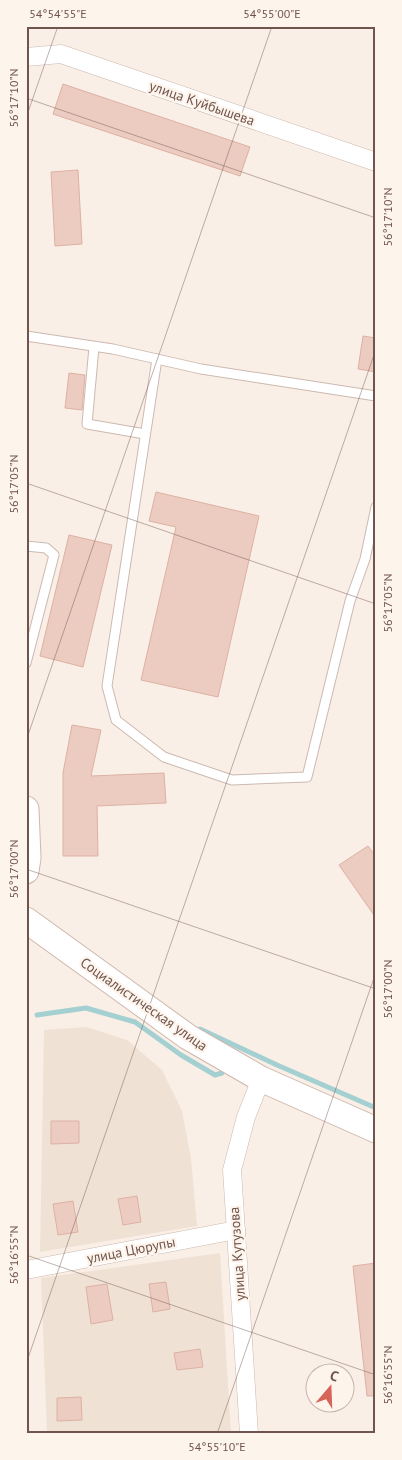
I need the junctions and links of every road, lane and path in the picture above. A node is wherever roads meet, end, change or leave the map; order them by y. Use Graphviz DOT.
graph roads {
  1 [pos="26,57"];
  2 [pos="376,162"];
  3 [pos="26,336"];
  4 [pos="94,346"];
  5 [pos="157,360"];
  6 [pos="376,396"];
  7 [pos="145,434"];
  8 [pos="376,507"];
  9 [pos="26,546"];
  10 [pos="26,663"];
  11 [pos="26,809"];
  12 [pos="26,871"];
  13 [pos="26,920"];
  14 [pos="261,1079"];
  15 [pos="376,1130"];
  16 [pos="236,1230"];
  17 [pos="26,1270"];
  18 [pos="249,1434"];
  1 -- 2 [label="street, улица Куйбышева"];
  3 -- 4 [label="lane"];
  4 -- 5 [label="lane"];
  4 -- 7 [label="lane"];
  5 -- 6 [label="lane"];
  5 -- 7 [label="lane"];
  7 -- 8 [label="lane"];
  9 -- 10 [label="lane"];
  11 -- 12 [label="street"];
  13 -- 14 [label="street, Социалистическая улица"];
  14 -- 15 [label="street, Социалистическая улица"];
  14 -- 16 [label="street, улица Кутузова"];
  16 -- 17 [label="street, улица Цюрупы"];
  16 -- 18 [label="street, улица Кутузова"];
}
